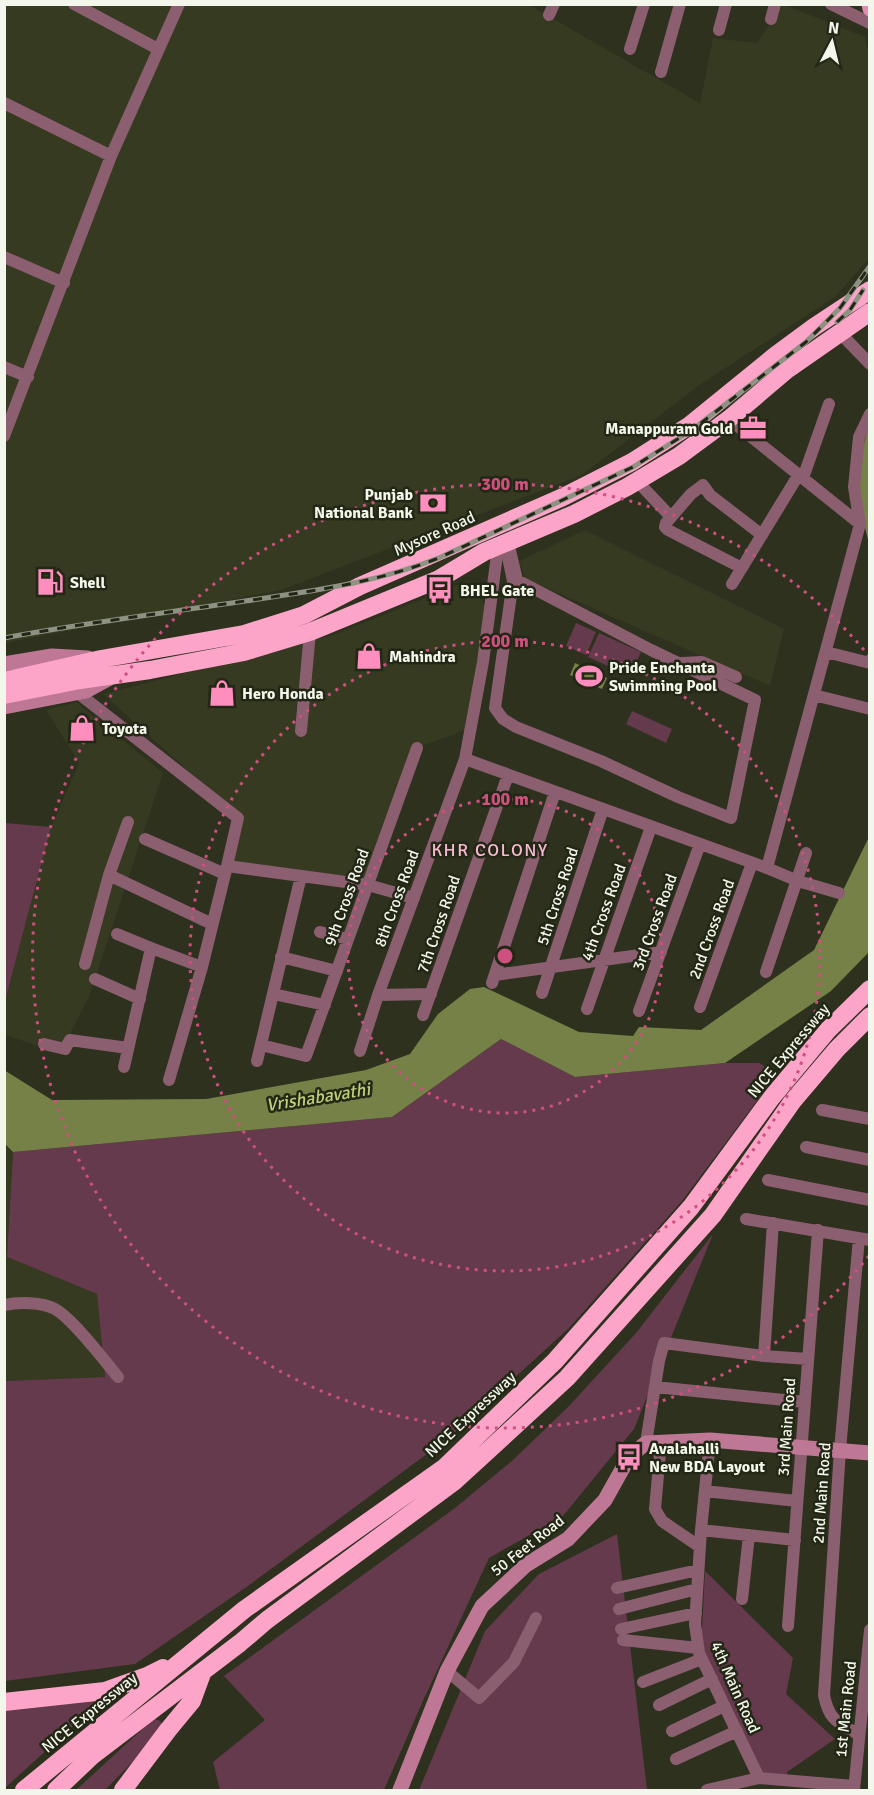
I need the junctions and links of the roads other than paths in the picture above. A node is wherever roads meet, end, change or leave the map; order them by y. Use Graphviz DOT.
graph roads {
  1 [pos="74,4"];
  2 [pos="179,4"];
  3 [pos="644,4"];
  4 [pos="726,4"];
  5 [pos="775,4"];
  6 [pos="831,4"];
  7 [pos="869,4"];
  8 [pos="676,6"];
  9 [pos="870,9"];
  10 [pos="771,19"];
  11 [pos="870,23"];
  12 [pos="719,30"];
  13 [pos="158,48"];
  14 [pos="630,49"];
  15 [pos="661,72"];
  16 [pos="4,103"];
  17 [pos="111,156"];
  18 [pos="4,257"];
  19 [pos="64,283"];
  20 [pos="870,290"];
  21 [pos="870,312"];
  22 [pos="840,333"];
  23 [pos="870,364"];
  24 [pos="4,367"];
  25 [pos="28,376"];
  26 [pos="830,404"];
  27 [pos="870,414"];
  28 [pos="729,419"];
  29 [pos="4,436"];
  30 [pos="801,476"];
  31 [pos="637,481"];
  32 [pos="671,517"];
  33 [pos="860,524"];
  34 [pos="762,536"];
  35 [pos="504,544"];
  36 [pos="742,568"];
  37 [pos="732,584"];
  38 [pos="310,632"];
  39 [pos="826,652"];
  40 [pos="101,659"];
  41 [pos="678,663"];
  42 [pos="870,663"];
  43 [pos="4,664"];
  44 [pos="736,677"];
  45 [pos="4,681"];
  46 [pos="79,686"];
  47 [pos="4,695"];
  48 [pos="814,695"];
  49 [pos="4,707"];
  50 [pos="870,709"];
  51 [pos="301,731"];
  52 [pos="417,748"];
  53 [pos="465,759"];
  54 [pos="614,767"];
  55 [pos="508,775"];
  56 [pos="651,791"];
  57 [pos="555,792"];
  58 [pos="603,809"];
  59 [pos="128,822"];
  60 [pos="651,826"];
  61 [pos="145,839"];
  62 [pos="699,844"];
  63 [pos="806,853"];
  64 [pos="752,863"];
  65 [pos="767,868"];
  66 [pos="226,870"];
  67 [pos="109,874"];
  68 [pos="301,876"];
  69 [pos="798,881"];
  70 [pos="368,885"];
  71 [pos="839,893"];
  72 [pos="414,898"];
  73 [pos="212,924"];
  74 [pos="320,932"];
  75 [pos="117,934"];
  76 [pos="348,939"];
  77 [pos="151,948"];
  78 [pos="661,952"];
  79 [pos="282,957"];
  80 [pos="604,960"];
  81 [pos="498,961"];
  82 [pos="85,964"];
  83 [pos="514,966"];
  84 [pos="202,967"];
  85 [pos="551,967"];
  86 [pos="337,970"];
  87 [pos="766,972"];
  88 [pos="95,979"];
  89 [pos="870,989"];
  90 [pos="273,993"];
  91 [pos="542,993"];
  92 [pos="431,994"];
  93 [pos="378,995"];
  94 [pos="140,999"];
  95 [pos="325,1005"];
  96 [pos="700,1007"];
  97 [pos="587,1009"];
  98 [pos="639,1011"];
  99 [pos="423,1016"];
  100 [pos="870,1017"];
  101 [pos="44,1044"];
  102 [pos="261,1045"];
  103 [pos="128,1048"];
  104 [pos="360,1051"];
  105 [pos="257,1061"];
  106 [pos="124,1067"];
  107 [pos="169,1080"];
  108 [pos="822,1110"];
  109 [pos="870,1119"];
  110 [pos="806,1147"];
  111 [pos="870,1160"];
  112 [pos="768,1180"];
  113 [pos="870,1200"];
  114 [pos="746,1219"];
  115 [pos="773,1223"];
  116 [pos="818,1230"];
  117 [pos="864,1239"];
  118 [pos="4,1305"];
  119 [pos="764,1356"];
  120 [pos="808,1359"];
  121 [pos="118,1377"];
  122 [pos="655,1387"];
  123 [pos="804,1402"];
  124 [pos="710,1440"];
  125 [pos="654,1442"];
  126 [pos="801,1447"];
  127 [pos="840,1450"];
  128 [pos="870,1453"];
  129 [pos="705,1491"];
  130 [pos="797,1501"];
  131 [pos="701,1530"];
  132 [pos="749,1534"];
  133 [pos="795,1540"];
  134 [pos="700,1547"];
  135 [pos="698,1570"];
  136 [pos="617,1588"];
  137 [pos="697,1589"];
  138 [pos="742,1599"];
  139 [pos="619,1609"];
  140 [pos="696,1613"];
  141 [pos="536,1618"];
  142 [pos="788,1626"];
  143 [pos="870,1630"];
  144 [pos="189,1654"];
  145 [pos="700,1654"];
  146 [pos="203,1671"];
  147 [pos="447,1671"];
  148 [pos="712,1679"];
  149 [pos="643,1682"];
  150 [pos="4,1702"];
  151 [pos="659,1705"];
  152 [pos="724,1706"];
  153 [pos="672,1731"];
  154 [pos="737,1731"];
  155 [pos="859,1735"];
  156 [pos="676,1759"];
  157 [pos="759,1778"];
  158 [pos="854,1788"];
  159 [pos="24,1791"];
  160 [pos="56,1791"];
  161 [pos="123,1791"];
  162 [pos="400,1791"];
  163 [pos="707,1791"];
  1 -- 13 [label="street"];
  2 -- 13 [label="street"];
  3 -- 14 [label="street"];
  4 -- 12 [label="street"];
  5 -- 10 [label="street"];
  6 -- 11 [label="street"];
  7 -- 9 [label="main road"];
  8 -- 15 [label="street"];
  13 -- 17 [label="street"];
  16 -- 17 [label="street"];
  17 -- 19 [label="street"];
  18 -- 19 [label="street"];
  19 -- 25 [label="street"];
  20 -- 40 [label="highway, Mysore Road"];
  21 -- 22 [label="highway"];
  22 -- 23 [label="street"];
  22 -- 28 [label="highway"];
  24 -- 25 [label="street"];
  25 -- 29 [label="street"];
  26 -- 30 [label="street"];
  27 -- 33 [label="street"];
  28 -- 30 [label="street"];
  28 -- 31 [label="highway"];
  30 -- 33 [label="street"];
  30 -- 34 [label="street"];
  31 -- 32 [label="street"];
  31 -- 35 [label="highway"];
  32 -- 34 [label="street"];
  32 -- 36 [label="street"];
  33 -- 39 [label="street"];
  34 -- 36 [label="street"];
  35 -- 38 [label="highway"];
  35 -- 41 [label="street"];
  35 -- 53 [label="street, 8th Cross Road"];
  35 -- 54 [label="street"];
  36 -- 37 [label="street"];
  38 -- 46 [label="highway"];
  38 -- 51 [label="street"];
  39 -- 42 [label="street"];
  39 -- 48 [label="street"];
  40 -- 43 [label="main road, Mysore Road"];
  40 -- 45 [label="highway, Mysore Road"];
  41 -- 44 [label="street"];
  41 -- 54 [label="street"];
  46 -- 47 [label="highway"];
  46 -- 49 [label="main road"];
  46 -- 66 [label="street"];
  48 -- 50 [label="street"];
  48 -- 65 [label="street"];
  52 -- 70 [label="street, 9th Cross Road"];
  53 -- 55 [label="street"];
  53 -- 72 [label="street, 8th Cross Road"];
  54 -- 56 [label="street"];
  55 -- 57 [label="street"];
  55 -- 92 [label="street, 7th Cross Road"];
  57 -- 58 [label="street"];
  57 -- 81 [label="street"];
  58 -- 60 [label="street"];
  58 -- 85 [label="street, 5th Cross Road"];
  59 -- 67 [label="street"];
  60 -- 62 [label="street"];
  60 -- 80 [label="street, 4th Cross Road"];
  61 -- 66 [label="street"];
  62 -- 64 [label="street"];
  62 -- 78 [label="street, 3rd Cross Road"];
  63 -- 69 [label="street"];
  64 -- 65 [label="street"];
  64 -- 96 [label="street, 2nd Cross Road"];
  65 -- 69 [label="street"];
  66 -- 68 [label="street"];
  66 -- 73 [label="street"];
  67 -- 73 [label="street"];
  67 -- 82 [label="street"];
  68 -- 70 [label="street"];
  68 -- 79 [label="street"];
  69 -- 71 [label="street"];
  69 -- 87 [label="street"];
  70 -- 72 [label="street"];
  70 -- 76 [label="street, 9th Cross Road"];
  72 -- 93 [label="street, 8th Cross Road"];
  73 -- 84 [label="street"];
  74 -- 76 [label="street"];
  75 -- 77 [label="street"];
  76 -- 86 [label="street, 9th Cross Road"];
  77 -- 84 [label="street"];
  77 -- 94 [label="street"];
  78 -- 80 [label="street"];
  78 -- 98 [label="street, 3rd Cross Road"];
  79 -- 86 [label="street"];
  79 -- 90 [label="street"];
  80 -- 85 [label="street"];
  80 -- 97 [label="street, 4th Cross Road"];
  81 -- 83 [label="street"];
  81 -- 85 [label="street"];
  84 -- 107 [label="street"];
  85 -- 91 [label="street, 5th Cross Road"];
  86 -- 95 [label="street, 9th Cross Road"];
  88 -- 94 [label="street"];
  89 -- 144 [label="highway, NICE Expressway"];
  90 -- 95 [label="street"];
  90 -- 102 [label="street"];
  92 -- 93 [label="street"];
  92 -- 99 [label="street, 7th Cross Road"];
  93 -- 104 [label="street, 8th Cross Road"];
  94 -- 103 [label="street"];
  95 -- 102 [label="street, 9th Cross Road"];
  100 -- 146 [label="highway"];
  101 -- 103 [label="street"];
  102 -- 105 [label="street"];
  103 -- 106 [label="street"];
  108 -- 109 [label="street"];
  110 -- 111 [label="street"];
  112 -- 113 [label="street"];
  114 -- 115 [label="street"];
  115 -- 116 [label="street"];
  115 -- 119 [label="street"];
  116 -- 117 [label="street"];
  116 -- 120 [label="street, 3rd Main Road"];
  117 -- 127 [label="street, 2nd Main Road"];
  118 -- 121 [label="street"];
  119 -- 120 [label="street"];
  119 -- 122 [label="street"];
  120 -- 123 [label="street, 3rd Main Road"];
  122 -- 123 [label="street"];
  122 -- 125 [label="street"];
  123 -- 126 [label="street, 3rd Main Road"];
  124 -- 125 [label="main road"];
  124 -- 126 [label="main road"];
  124 -- 129 [label="street, 4th Main Road"];
  125 -- 134 [label="street"];
  125 -- 147 [label="main road, 50 Feet Road"];
  126 -- 127 [label="main road"];
  126 -- 130 [label="street, 3rd Main Road"];
  127 -- 128 [label="main road"];
  127 -- 155 [label="street, 2nd Main Road"];
  129 -- 130 [label="street"];
  129 -- 131 [label="street, 4th Main Road"];
  130 -- 133 [label="street, 3rd Main Road"];
  131 -- 132 [label="street"];
  131 -- 134 [label="street, 4th Main Road"];
  132 -- 133 [label="street"];
  132 -- 138 [label="street"];
  133 -- 142 [label="street, 3rd Main Road"];
  134 -- 135 [label="street, 4th Main Road"];
  135 -- 136 [label="street"];
  135 -- 137 [label="street, 4th Main Road"];
  137 -- 139 [label="street"];
  137 -- 140 [label="street, 4th Main Road"];
  140 -- 145 [label="street, 4th Main Road"];
  140 -- 145 [label="street"];
  141 -- 147 [label="street"];
  143 -- 155 [label="street, 1st Main Road"];
  144 -- 150 [label="highway"];
  144 -- 159 [label="highway, NICE Expressway"];
  145 -- 148 [label="street, 4th Main Road"];
  145 -- 149 [label="street"];
  146 -- 160 [label="highway"];
  146 -- 161 [label="highway"];
  147 -- 162 [label="main road, 50 Feet Road"];
  148 -- 151 [label="street"];
  148 -- 152 [label="street, 4th Main Road"];
  152 -- 153 [label="street"];
  152 -- 154 [label="street, 4th Main Road"];
  154 -- 156 [label="street"];
  154 -- 157 [label="street, 4th Main Road"];
  155 -- 158 [label="street, 1st Main Road"];
  157 -- 158 [label="street"];
  157 -- 163 [label="street"];
}
